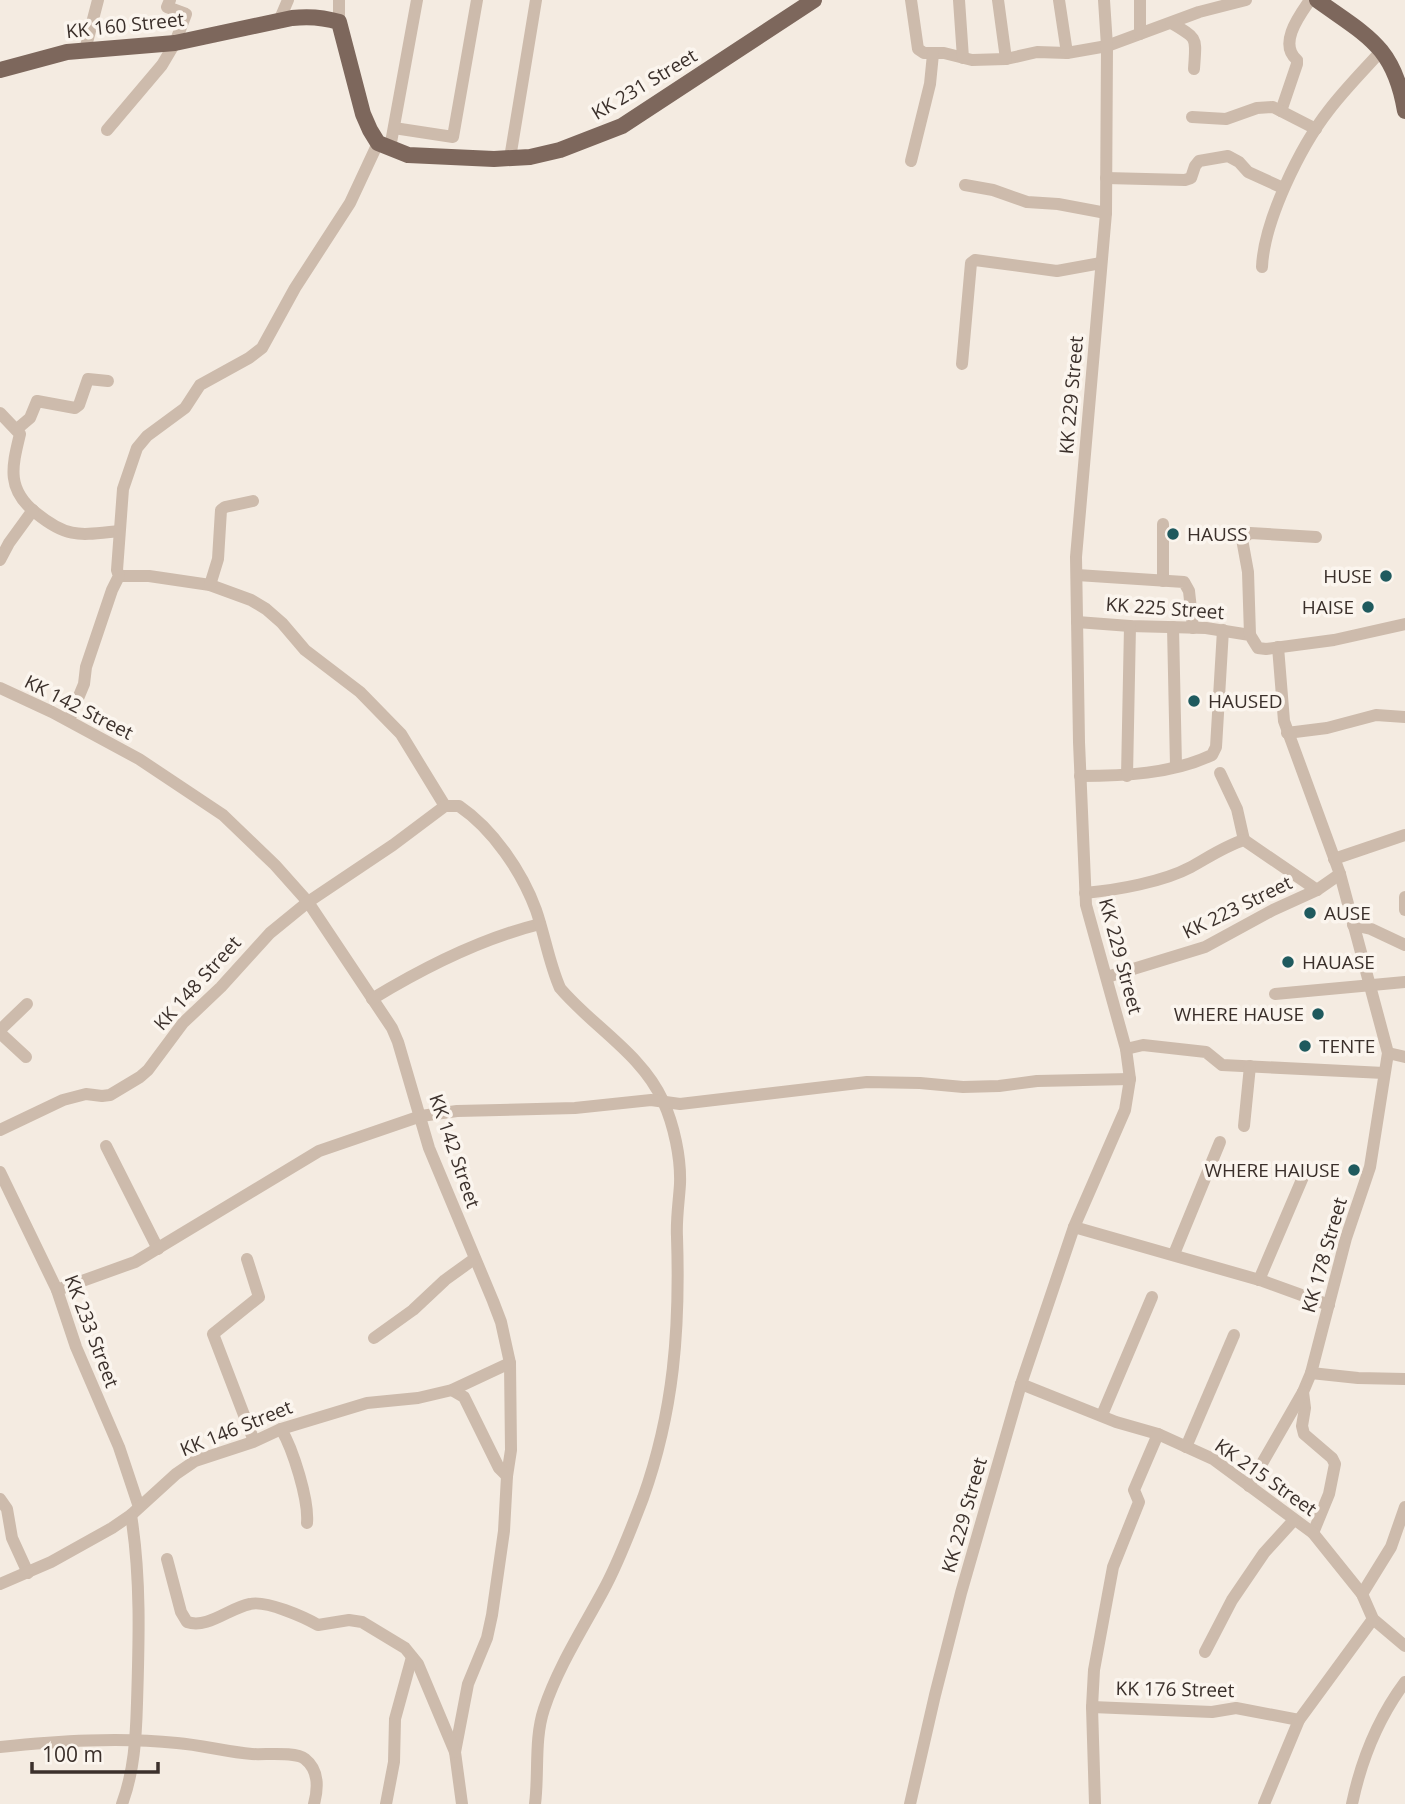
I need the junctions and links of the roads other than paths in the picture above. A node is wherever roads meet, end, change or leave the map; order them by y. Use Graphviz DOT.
graph roads {
  1 [pos="98,0"];
  2 [pos="170,0"];
  3 [pos="288,0"];
  4 [pos="339,0"];
  5 [pos="417,0"];
  6 [pos="477,0"];
  7 [pos="536,0"];
  8 [pos="814,0"];
  9 [pos="911,0"];
  10 [pos="959,0"];
  11 [pos="998,0"];
  12 [pos="1059,0"];
  13 [pos="1104,0"];
  14 [pos="1140,0"];
  15 [pos="1246,0"];
  16 [pos="1310,0"];
  17 [pos="1317,0"];
  18 [pos="279,21"];
  19 [pos="339,22"];
  20 [pos="1171,23"];
  21 [pos="1140,34"];
  22 [pos="175,43"];
  23 [pos="1107,46"];
  24 [pos="85,50"];
  25 [pos="1382,50"];
  26 [pos="1067,53"];
  27 [pos="933,54"];
  28 [pos="963,58"];
  29 [pos="1006,59"];
  30 [pos="1194,69"];
  31 [pos="0,70"];
  32 [pos="1281,111"];
  33 [pos="1405,111"];
  34 [pos="1192,117"];
  35 [pos="394,128"];
  36 [pos="1316,129"];
  37 [pos="107,130"];
  38 [pos="384,145"];
  39 [pos="510,158"];
  40 [pos="911,161"];
  41 [pos="1107,178"];
  42 [pos="965,185"];
  43 [pos="1283,188"];
  44 [pos="1105,214"];
  45 [pos="1101,263"];
  46 [pos="1262,267"];
  47 [pos="961,364"];
  48 [pos="108,381"];
  49 [pos="0,414"];
  50 [pos="17,429"];
  51 [pos="253,501"];
  52 [pos="33,510"];
  53 [pos="1163,524"];
  54 [pos="119,531"];
  55 [pos="1316,537"];
  56 [pos="0,560"];
  57 [pos="1077,575"];
  58 [pos="120,576"];
  59 [pos="1163,581"];
  60 [pos="210,585"];
  61 [pos="1077,622"];
  62 [pos="1405,624"];
  63 [pos="1130,626"];
  64 [pos="1173,627"];
  65 [pos="1193,628"];
  66 [pos="1223,630"];
  67 [pos="1250,635"];
  68 [pos="1278,647"];
  69 [pos="0,688"];
  70 [pos="1405,717"];
  71 [pos="69,720"];
  72 [pos="1287,733"];
  73 [pos="1176,766"];
  74 [pos="1220,773"];
  75 [pos="1080,776"];
  76 [pos="1127,776"];
  77 [pos="445,806"];
  78 [pos="1405,835"];
  79 [pos="1244,840"];
  80 [pos="1334,859"];
  81 [pos="1340,874"];
  82 [pos="1317,890"];
  83 [pos="1085,893"];
  84 [pos="1405,897"];
  85 [pos="308,902"];
  86 [pos="1405,910"];
  87 [pos="540,924"];
  88 [pos="1353,925"];
  89 [pos="1405,945"];
  90 [pos="1107,977"];
  91 [pos="1405,982"];
  92 [pos="1370,986"];
  93 [pos="1275,994"];
  94 [pos="372,999"];
  95 [pos="27,1004"];
  96 [pos="0,1032"];
  97 [pos="1126,1049"];
  98 [pos="1388,1053"];
  99 [pos="26,1057"];
  100 [pos="1405,1057"];
  101 [pos="1250,1066"];
  102 [pos="1384,1073"];
  103 [pos="1130,1079"];
  104 [pos="663,1101"];
  105 [pos="421,1116"];
  106 [pos="1244,1126"];
  107 [pos="0,1130"];
  108 [pos="1220,1142"];
  109 [pos="106,1146"];
  110 [pos="1306,1170"];
  111 [pos="0,1172"];
  112 [pos="1074,1227"];
  113 [pos="158,1249"];
  114 [pos="1174,1254"];
  115 [pos="247,1259"];
  116 [pos="474,1259"];
  117 [pos="1259,1280"];
  118 [pos="57,1290"];
  119 [pos="1152,1297"];
  120 [pos="1329,1305"];
  121 [pos="1234,1335"];
  122 [pos="374,1338"];
  123 [pos="510,1363"];
  124 [pos="1311,1373"];
  125 [pos="1405,1379"];
  126 [pos="1021,1384"];
  127 [pos="452,1390"];
  128 [pos="1303,1392"];
  129 [pos="1102,1415"];
  130 [pos="281,1429"];
  131 [pos="1158,1434"];
  132 [pos="254,1441"];
  133 [pos="1186,1447"];
  134 [pos="507,1476"];
  135 [pos="1249,1486"];
  136 [pos="0,1499"];
  137 [pos="1405,1507"];
  138 [pos="135,1511"];
  139 [pos="1294,1520"];
  140 [pos="307,1523"];
  141 [pos="1313,1533"];
  142 [pos="167,1559"];
  143 [pos="28,1573"];
  144 [pos="0,1584"];
  145 [pos="1362,1594"];
  146 [pos="1373,1619"];
  147 [pos="1405,1646"];
  148 [pos="1206,1652"];
  149 [pos="412,1657"];
  150 [pos="1405,1682"];
  151 [pos="1092,1707"];
  152 [pos="1299,1720"];
  153 [pos="136,1740"];
  154 [pos="0,1747"];
  155 [pos="455,1752"];
  156 [pos="122,1804"];
  157 [pos="314,1804"];
  158 [pos="386,1804"];
  159 [pos="463,1804"];
  160 [pos="535,1804"];
  161 [pos="910,1804"];
  162 [pos="1095,1804"];
  163 [pos="1264,1804"];
  164 [pos="1352,1804"];
  1 -- 24 [label="street"];
  2 -- 22 [label="street"];
  3 -- 18 [label="street"];
  4 -- 19 [label="street"];
  5 -- 35 [label="street"];
  6 -- 35 [label="street"];
  7 -- 39 [label="street"];
  8 -- 39 [label="main road, KK 231 Street"];
  9 -- 27 [label="street"];
  10 -- 28 [label="street"];
  11 -- 29 [label="street"];
  12 -- 26 [label="street"];
  13 -- 23 [label="street, KK 229 Street"];
  14 -- 21 [label="street"];
  15 -- 20 [label="street"];
  16 -- 32 [label="street"];
  17 -- 25 [label="main road"];
  18 -- 19 [label="main road, KK 160 Street"];
  18 -- 22 [label="main road, KK 160 Street"];
  19 -- 38 [label="main road"];
  20 -- 21 [label="street"];
  20 -- 30 [label="street"];
  21 -- 23 [label="street"];
  22 -- 24 [label="main road, KK 160 Street"];
  22 -- 37 [label="street"];
  23 -- 26 [label="street"];
  23 -- 41 [label="street, KK 229 Street"];
  24 -- 31 [label="main road, KK 160 Street"];
  25 -- 33 [label="main road"];
  25 -- 36 [label="street"];
  26 -- 29 [label="street"];
  27 -- 28 [label="street"];
  27 -- 40 [label="street"];
  28 -- 29 [label="street"];
  32 -- 34 [label="street"];
  32 -- 36 [label="street"];
  35 -- 38 [label="street"];
  36 -- 43 [label="street"];
  38 -- 39 [label="main road, KK 231 Street"];
  38 -- 54 [label="street"];
  41 -- 43 [label="street"];
  41 -- 44 [label="street, KK 229 Street"];
  42 -- 44 [label="street"];
  43 -- 46 [label="street"];
  44 -- 45 [label="street, KK 229 Street"];
  45 -- 47 [label="street"];
  45 -- 57 [label="street, KK 229 Street"];
  48 -- 50 [label="street"];
  49 -- 50 [label="street"];
  50 -- 52 [label="street"];
  51 -- 60 [label="street"];
  52 -- 54 [label="street"];
  52 -- 56 [label="street"];
  53 -- 59 [label="street"];
  54 -- 58 [label="street"];
  55 -- 67 [label="street, KK 225 Street"];
  57 -- 59 [label="street"];
  57 -- 61 [label="street, KK 229 Street"];
  58 -- 60 [label="street"];
  58 -- 71 [label="street"];
  59 -- 65 [label="street"];
  60 -- 77 [label="street"];
  61 -- 63 [label="street, KK 225 Street"];
  61 -- 75 [label="street, KK 229 Street"];
  62 -- 68 [label="street"];
  63 -- 64 [label="street, KK 225 Street"];
  63 -- 76 [label="street"];
  64 -- 65 [label="street, KK 225 Street"];
  64 -- 73 [label="street"];
  65 -- 66 [label="street, KK 225 Street"];
  66 -- 67 [label="street, KK 225 Street"];
  66 -- 73 [label="street"];
  67 -- 68 [label="street, KK 225 Street"];
  68 -- 72 [label="street, KK 178 Street"];
  69 -- 71 [label="street, KK 142 Street"];
  70 -- 72 [label="street"];
  71 -- 85 [label="street, KK 142 Street"];
  72 -- 80 [label="street, KK 178 Street"];
  73 -- 76 [label="street"];
  74 -- 79 [label="street"];
  75 -- 76 [label="street"];
  75 -- 83 [label="street, KK 229 Street"];
  77 -- 85 [label="street, KK 148 Street"];
  77 -- 87 [label="street"];
  78 -- 80 [label="street"];
  79 -- 82 [label="street"];
  79 -- 83 [label="street"];
  80 -- 81 [label="street, KK 178 Street"];
  81 -- 82 [label="street, KK 223 Street"];
  81 -- 88 [label="street, KK 178 Street"];
  82 -- 90 [label="street, KK 223 Street"];
  83 -- 90 [label="street, KK 229 Street"];
  84 -- 86 [label="street"];
  85 -- 94 [label="street, KK 142 Street"];
  85 -- 107 [label="street, KK 148 Street"];
  87 -- 94 [label="street"];
  87 -- 104 [label="street"];
  88 -- 89 [label="street"];
  88 -- 92 [label="street, KK 178 Street"];
  90 -- 97 [label="street, KK 229 Street"];
  91 -- 92 [label="street"];
  92 -- 93 [label="street"];
  92 -- 98 [label="street, KK 178 Street"];
  94 -- 105 [label="street, KK 142 Street"];
  95 -- 96 [label="street"];
  96 -- 99 [label="street"];
  97 -- 101 [label="street"];
  97 -- 103 [label="street, KK 229 Street"];
  98 -- 100 [label="street"];
  98 -- 102 [label="street, KK 178 Street"];
  101 -- 102 [label="street"];
  101 -- 106 [label="street"];
  102 -- 120 [label="street, KK 178 Street"];
  103 -- 104 [label="street"];
  103 -- 112 [label="street, KK 229 Street"];
  104 -- 105 [label="street"];
  104 -- 160 [label="street"];
  105 -- 113 [label="street"];
  105 -- 116 [label="street, KK 142 Street"];
  108 -- 114 [label="street"];
  109 -- 113 [label="street"];
  110 -- 117 [label="street"];
  111 -- 118 [label="street, KK 233 Street"];
  112 -- 114 [label="street"];
  112 -- 126 [label="street, KK 229 Street"];
  113 -- 118 [label="street"];
  114 -- 117 [label="street"];
  115 -- 132 [label="street"];
  116 -- 122 [label="street"];
  116 -- 123 [label="street, KK 142 Street"];
  117 -- 120 [label="street"];
  118 -- 138 [label="street, KK 233 Street"];
  119 -- 129 [label="street"];
  120 -- 124 [label="street, KK 178 Street"];
  121 -- 133 [label="street"];
  123 -- 127 [label="street, KK 146 Street"];
  123 -- 134 [label="street, KK 142 Street"];
  124 -- 125 [label="street"];
  124 -- 128 [label="street, KK 178 Street"];
  126 -- 129 [label="street, KK 215 Street"];
  126 -- 161 [label="street, KK 229 Street"];
  127 -- 130 [label="street, KK 146 Street"];
  127 -- 134 [label="street"];
  128 -- 135 [label="street"];
  128 -- 141 [label="street, KK 178 Street"];
  129 -- 131 [label="street, KK 215 Street"];
  130 -- 132 [label="street, KK 146 Street"];
  130 -- 140 [label="street"];
  131 -- 133 [label="street, KK 215 Street"];
  131 -- 151 [label="street"];
  132 -- 138 [label="street, KK 146 Street"];
  133 -- 135 [label="street, KK 215 Street"];
  134 -- 155 [label="street, KK 142 Street"];
  135 -- 139 [label="street, KK 215 Street"];
  136 -- 143 [label="street"];
  137 -- 145 [label="street"];
  138 -- 143 [label="street, KK 146 Street"];
  138 -- 153 [label="street, KK 233 Street"];
  139 -- 141 [label="street, KK 215 Street"];
  139 -- 148 [label="street"];
  141 -- 145 [label="street, KK 215 Street"];
  142 -- 149 [label="street"];
  143 -- 144 [label="street, KK 146 Street"];
  145 -- 146 [label="street, KK 215 Street"];
  146 -- 147 [label="street, KK 215 Street"];
  146 -- 152 [label="street"];
  149 -- 155 [label="street"];
  149 -- 158 [label="street"];
  150 -- 164 [label="street"];
  151 -- 152 [label="street, KK 176 Street"];
  151 -- 162 [label="street"];
  152 -- 163 [label="street"];
  153 -- 154 [label="street"];
  153 -- 156 [label="street, KK 233 Street"];
  153 -- 157 [label="street"];
  155 -- 159 [label="street, KK 142 Street"];
}
